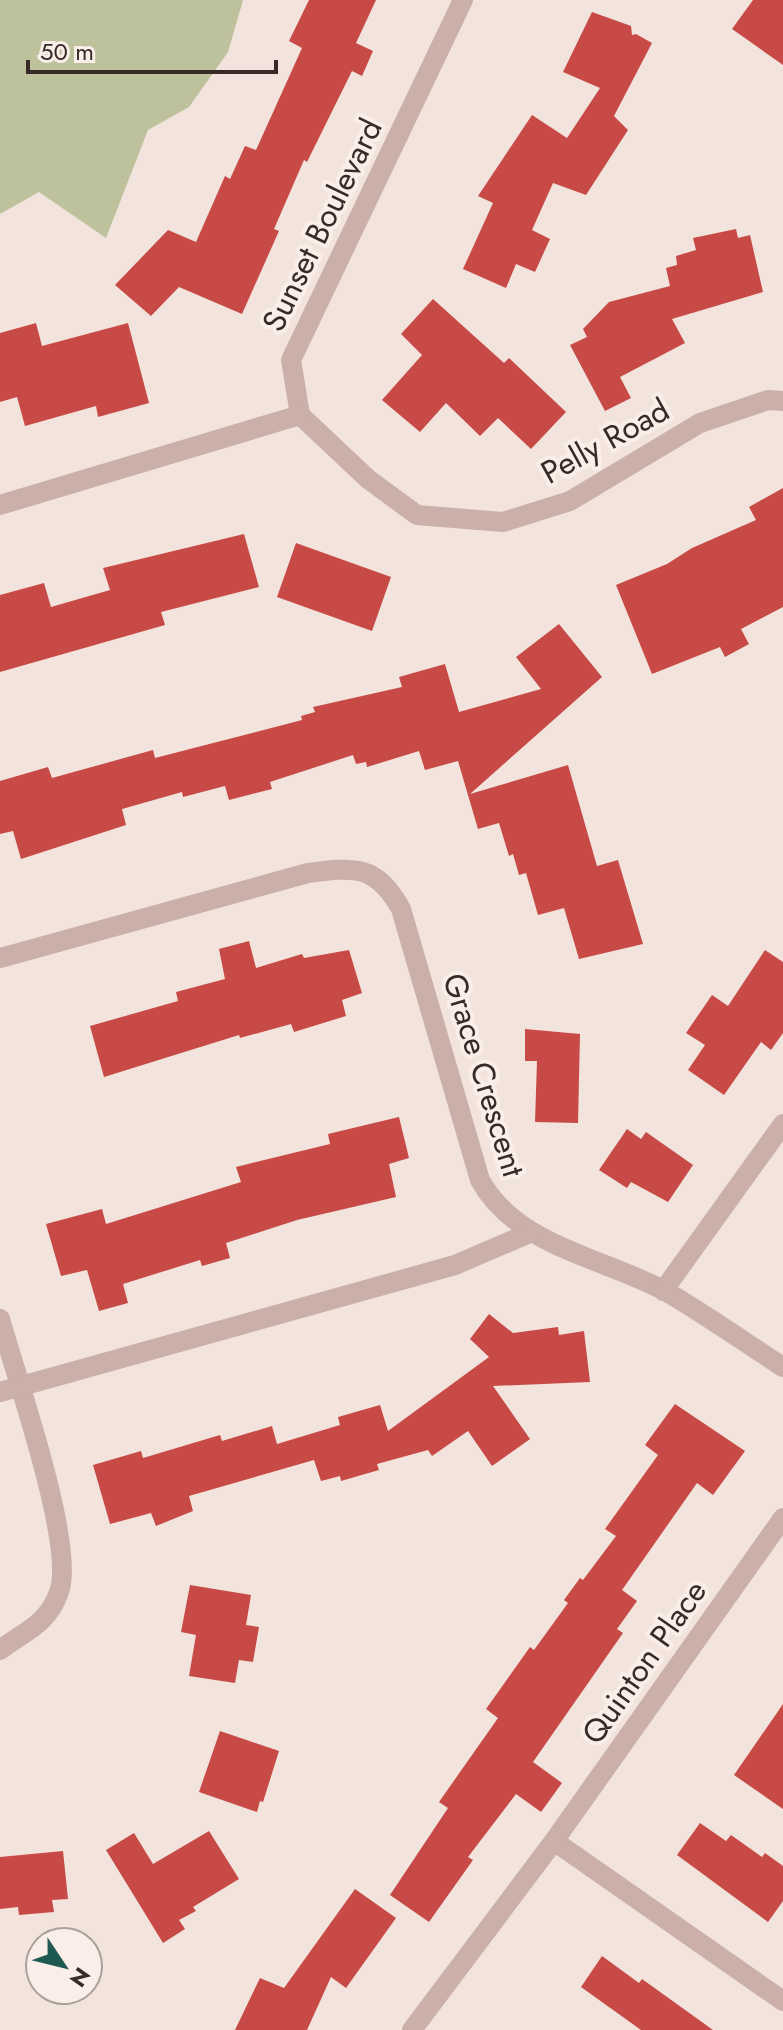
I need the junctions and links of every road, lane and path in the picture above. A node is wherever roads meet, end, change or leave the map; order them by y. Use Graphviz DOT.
graph roads {
  1 [pos="463,0"];
  2 [pos="783,401"];
  3 [pos="300,415"];
  4 [pos="0,505"];
  5 [pos="0,958"];
  6 [pos="783,1124"];
  7 [pos="532,1232"];
  8 [pos="663,1291"];
  9 [pos="0,1319"];
  10 [pos="783,1367"];
  11 [pos="9,1390"];
  12 [pos="783,1518"];
  13 [pos="0,1650"];
  14 [pos="554,1841"];
  15 [pos="783,2001"];
  16 [pos="412,2030"];
  1 -- 3 [label="street, Sunset Boulevard"];
  2 -- 3 [label="street, Pelly Road"];
  3 -- 4 [label="street"];
  5 -- 7 [label="street, Grace Crescent"];
  6 -- 8 [label="street"];
  7 -- 8 [label="street, Grace Crescent"];
  7 -- 11 [label="street"];
  8 -- 10 [label="street, Grace Crescent"];
  9 -- 11 [label="street"];
  11 -- 13 [label="street"];
  12 -- 14 [label="street, Quinton Place"];
  14 -- 15 [label="street"];
  14 -- 16 [label="street, Quinton Place"];
}
